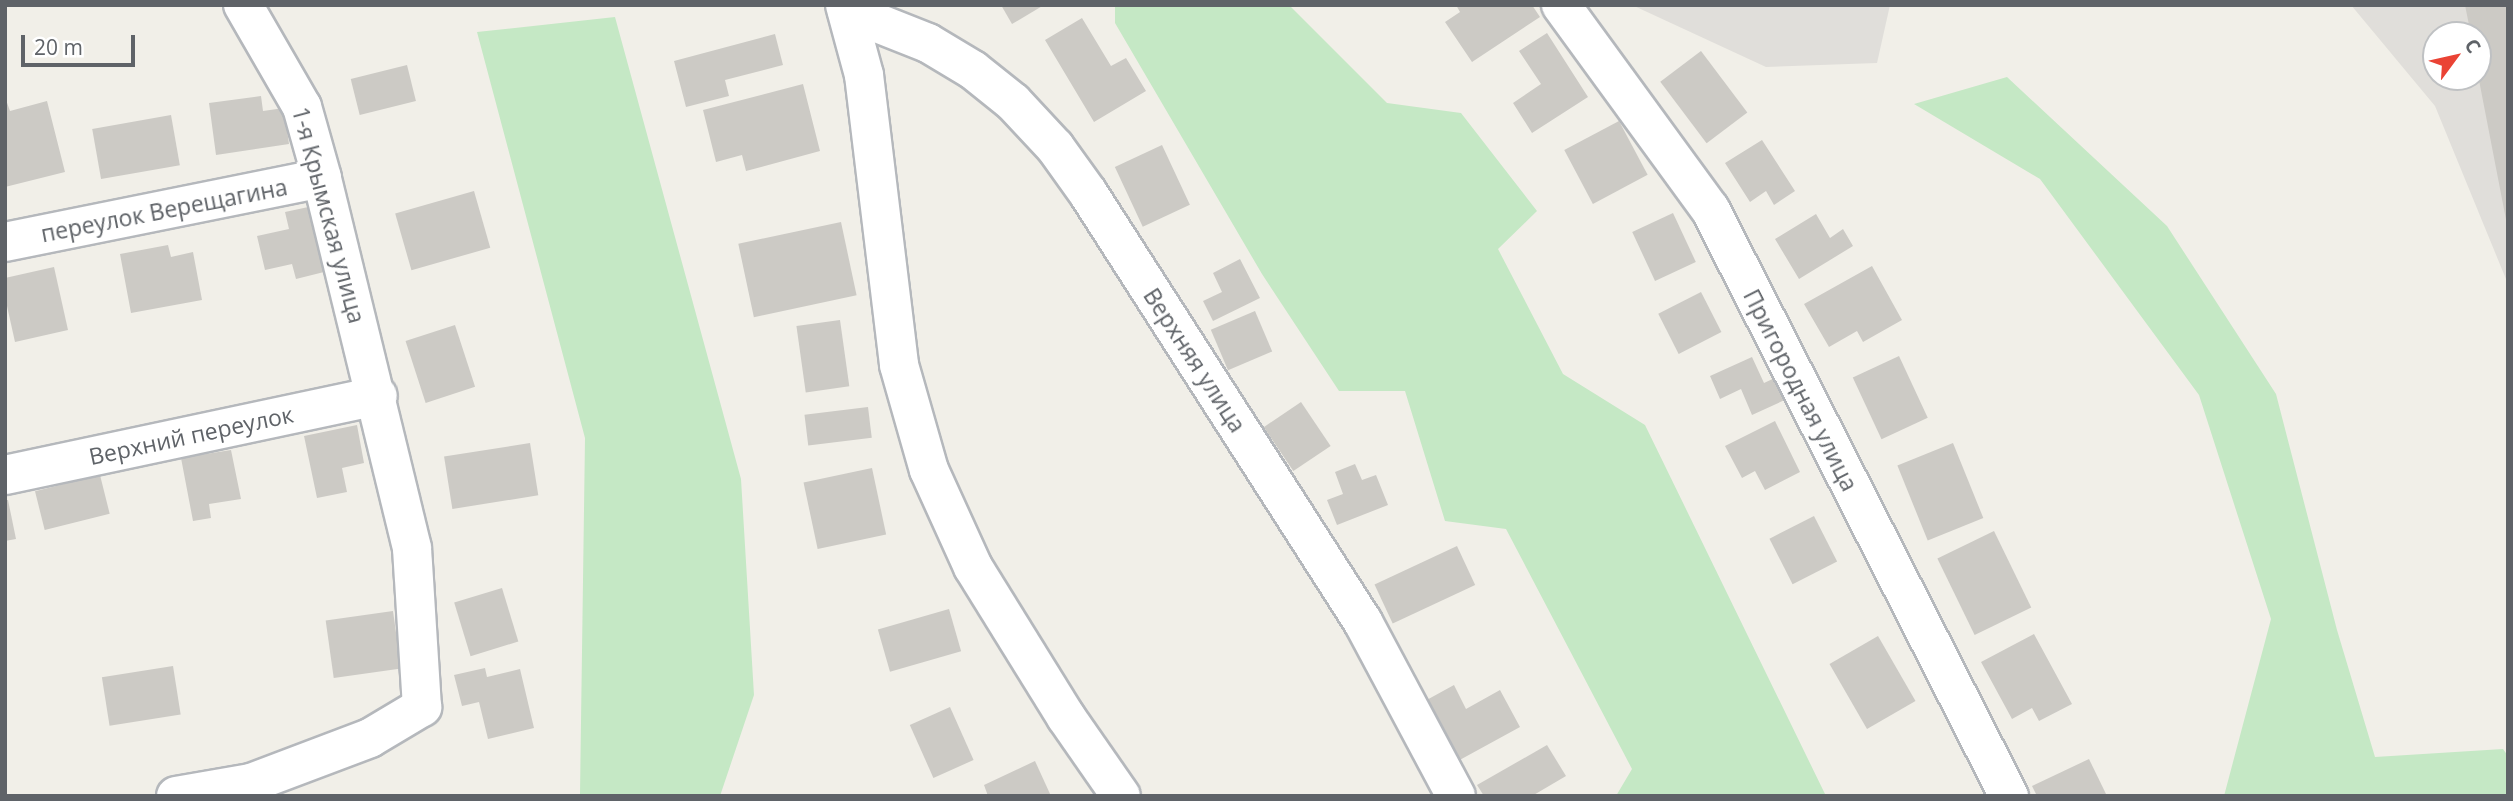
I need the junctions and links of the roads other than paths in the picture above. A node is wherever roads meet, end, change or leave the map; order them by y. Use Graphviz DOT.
graph roads {
  1 [pos="243,5"];
  2 [pos="1561,5"];
  3 [pos="846,8"];
  4 [pos="323,178"];
  5 [pos="5,242"];
  6 [pos="377,396"];
  7 [pos="5,475"];
  8 [pos="176,796"];
  9 [pos="1121,796"];
  10 [pos="1456,796"];
  11 [pos="2009,796"];
  1 -- 4 [label="street, 1-я Крымская улица"];
  2 -- 11 [label="street, Пригородная улица"];
  3 -- 9 [label="street, Верхняя улица"];
  3 -- 10 [label="street, Верхняя улица"];
  4 -- 5 [label="street, переулок Верещагина"];
  4 -- 6 [label="street, 1-я Крымская улица"];
  6 -- 7 [label="street, Верхний переулок"];
  6 -- 8 [label="street, 1-я Крымская улица"];
}
